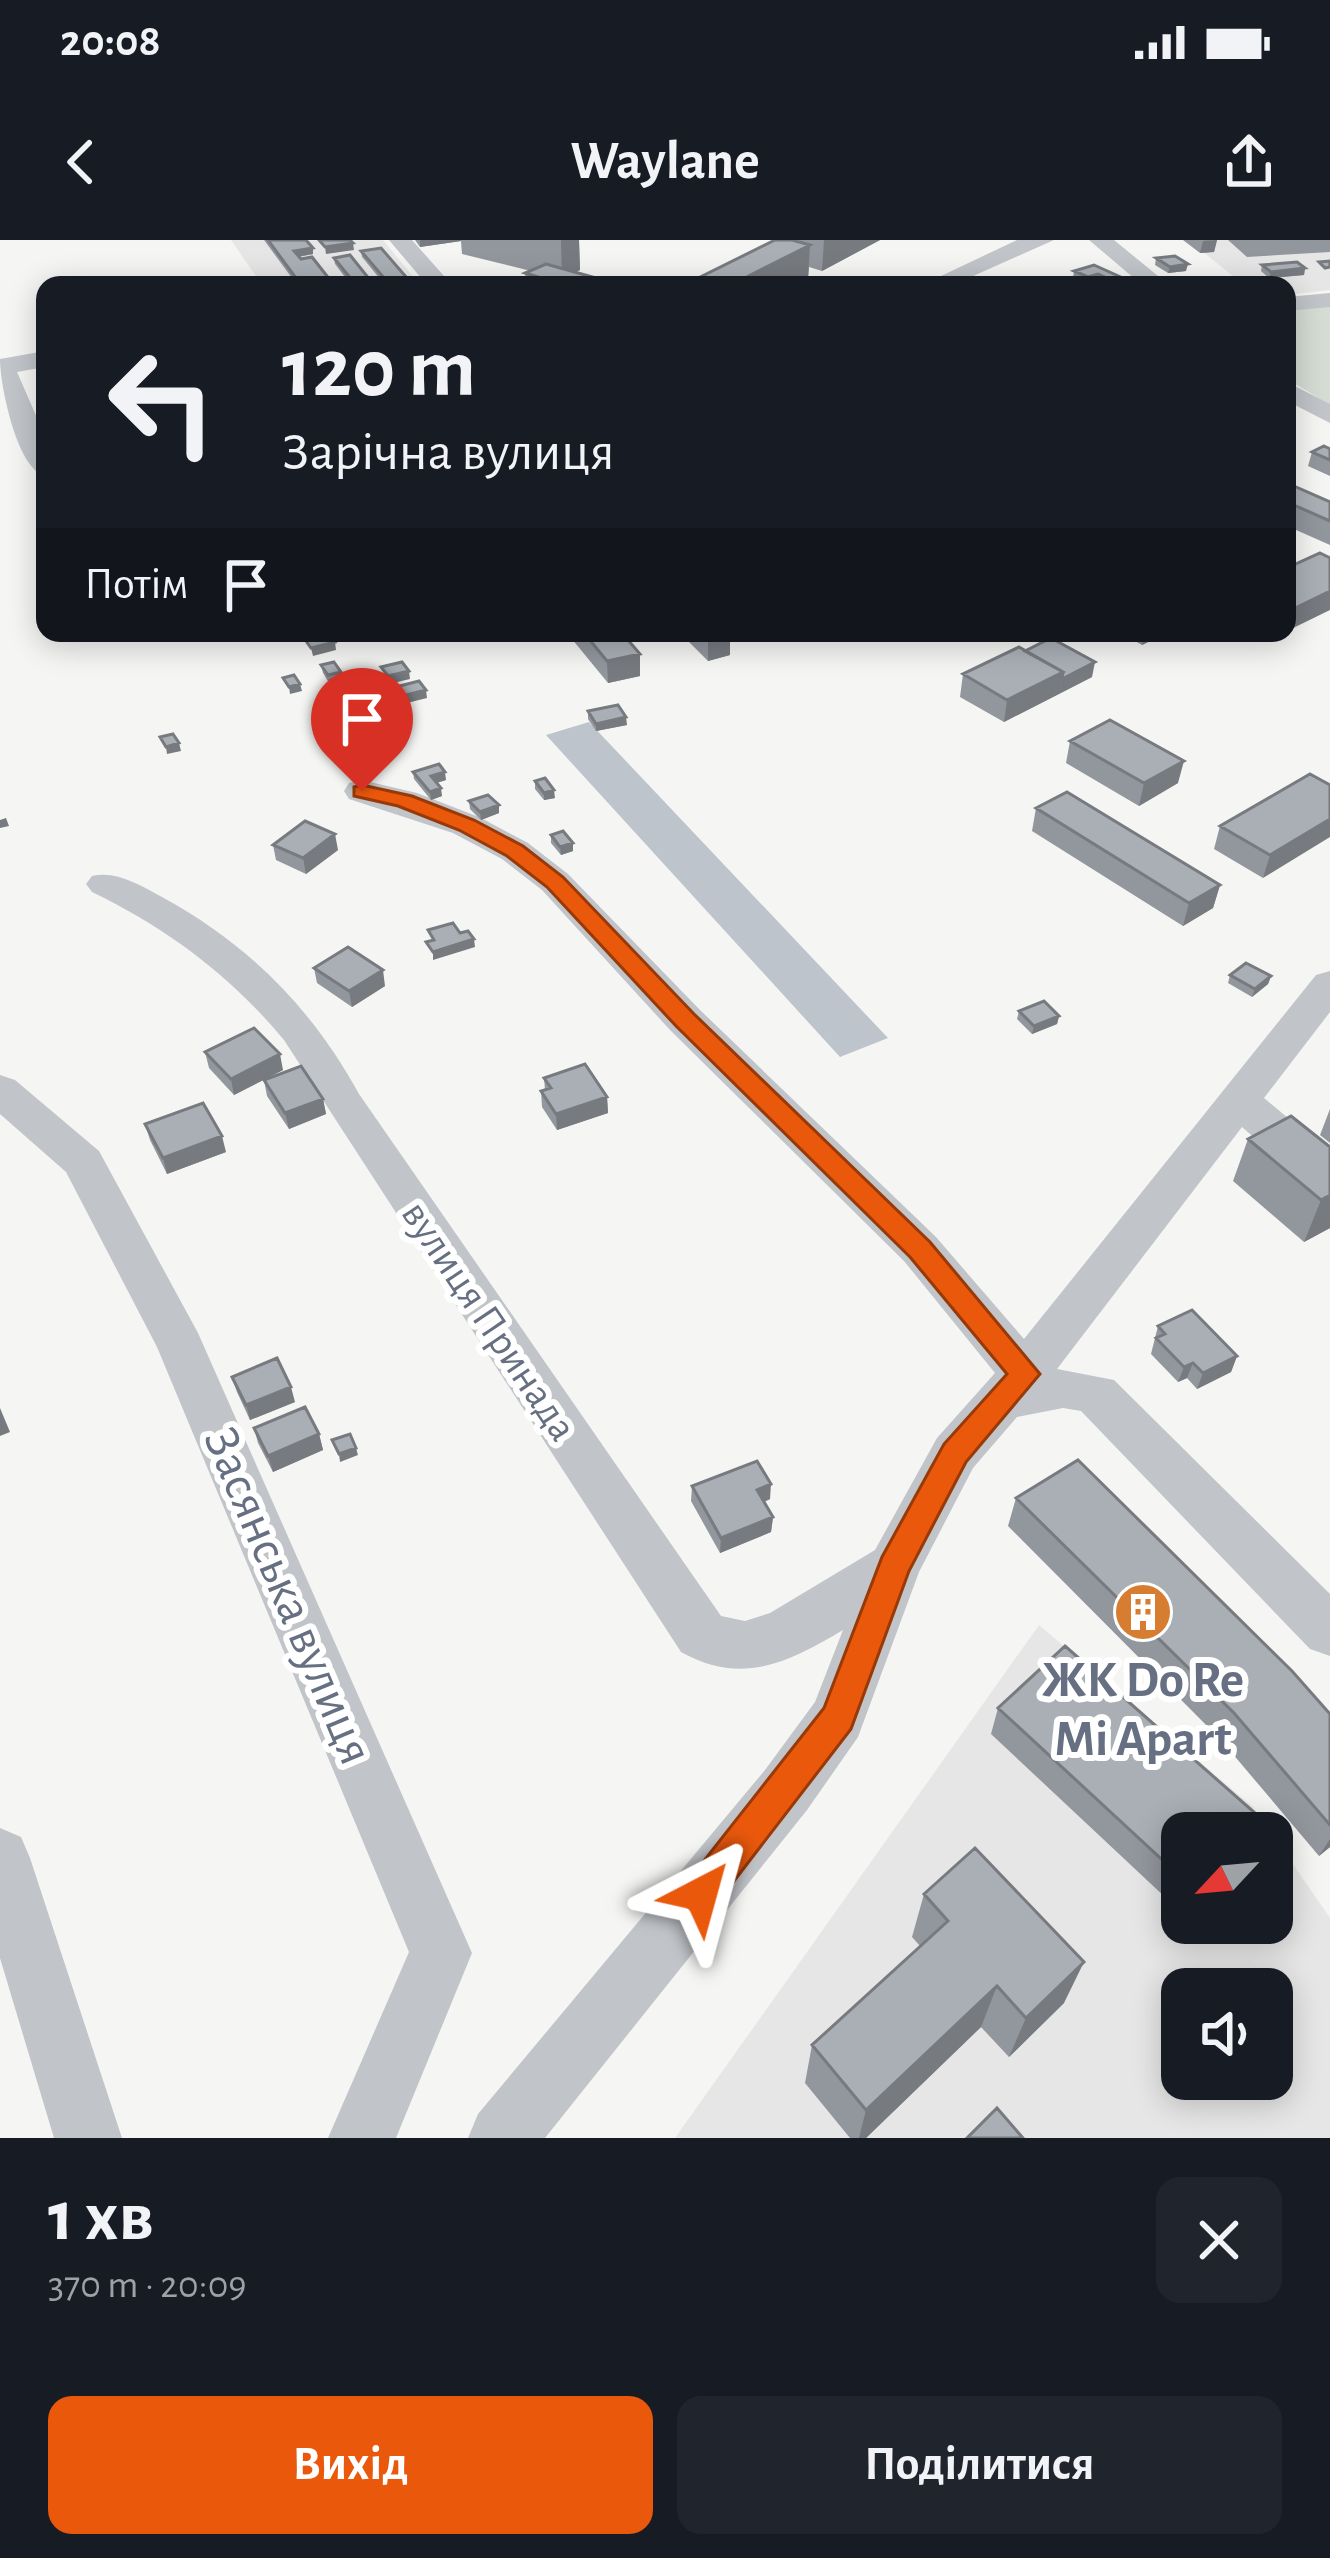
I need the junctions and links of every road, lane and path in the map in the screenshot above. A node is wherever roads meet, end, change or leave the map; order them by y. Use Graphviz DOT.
graph roads {
  1 [pos="400,240"];
  2 [pos="1043,240"];
  3 [pos="1100,240"];
  4 [pos="432,276"];
  5 [pos="953,276"];
  6 [pos="1146,276"];
  7 [pos="1330,300"];
  8 [pos="1296,303"];
  9 [pos="36,360"];
  10 [pos="1,366"];
  11 [pos="1296,395"];
  12 [pos="1330,415"];
  13 [pos="36,447"];
  14 [pos="362,791"];
  15 [pos="106,884"];
  16 [pos="1330,984"];
  17 [pos="0,1090"];
  18 [pos="1237,1099"];
  19 [pos="1330,1178"];
  20 [pos="1011,1387"];
  21 [pos="894,1567"];
  22 [pos="1330,1630"];
  23 [pos="0,1858"];
  24 [pos="88,2138"];
  25 [pos="362,2138"];
  26 [pos="502,2138"];
  1 -- 4 [label="street"];
  2 -- 5 [label="street"];
  3 -- 6 [label="street"];
  7 -- 8 [label="street"];
  9 -- 10 [label="street"];
  10 -- 13 [label="street"];
  11 -- 12 [label="street"];
  14 -- 20 [label="street"];
  15 -- 21 [label="street, вулиця Принада"];
  16 -- 18 [label="street"];
  17 -- 25 [label="street, Засянська вулиця"];
  18 -- 19 [label="street"];
  18 -- 20 [label="street"];
  20 -- 21 [label="street"];
  20 -- 22 [label="street"];
  21 -- 26 [label="street"];
  23 -- 24 [label="street"];
}
